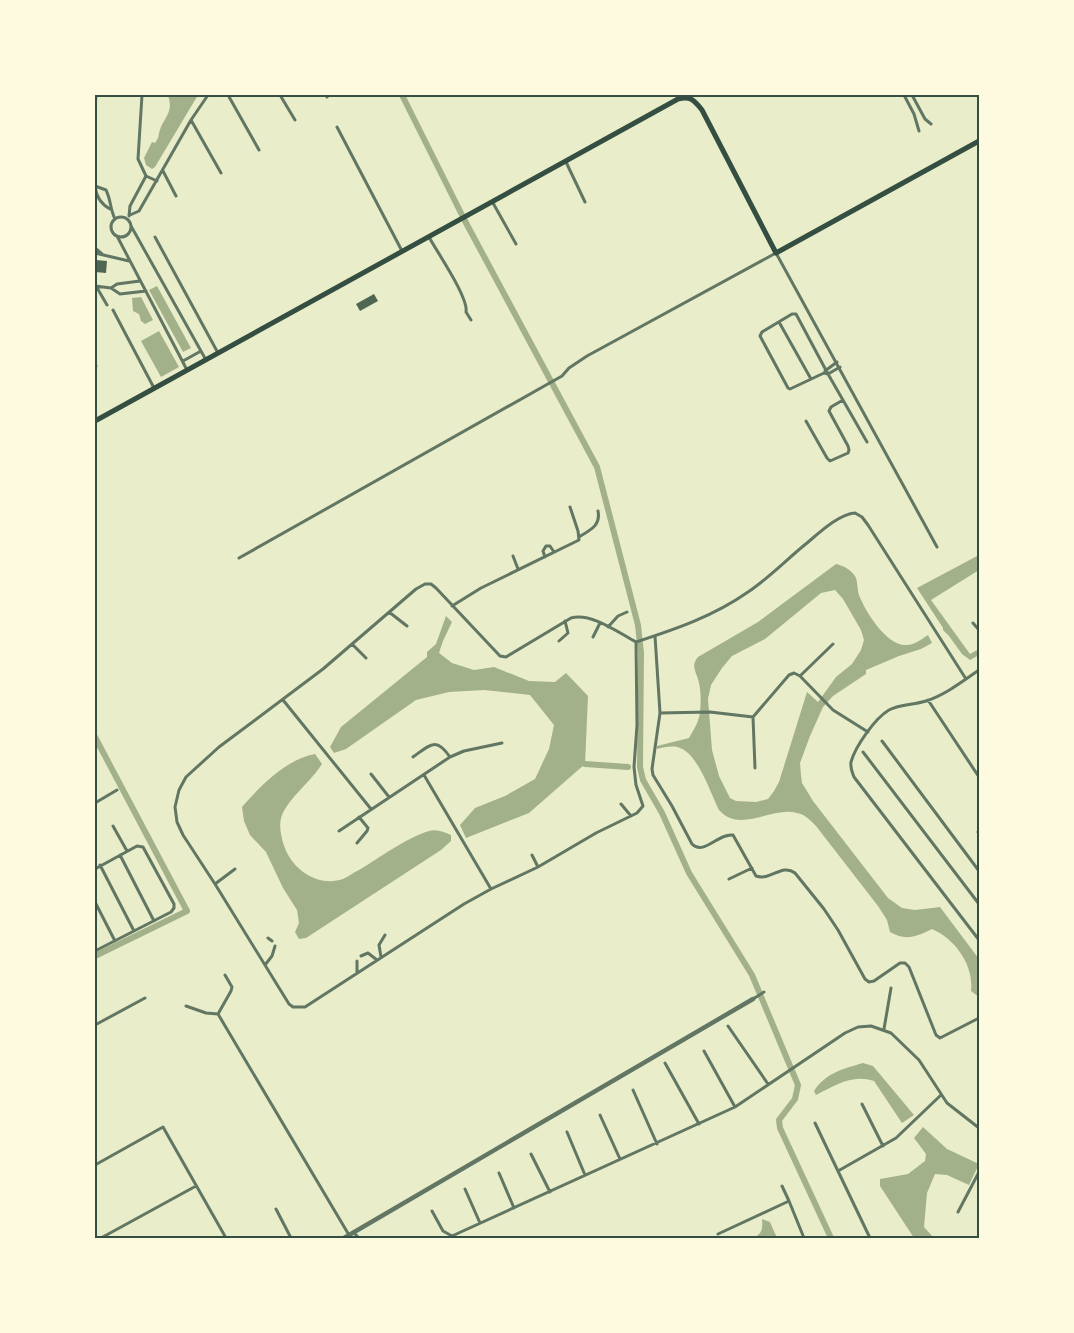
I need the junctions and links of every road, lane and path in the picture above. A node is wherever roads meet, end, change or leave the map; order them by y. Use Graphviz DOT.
graph roads {
  1 [pos="96,95"];
  2 [pos="142,95"];
  3 [pos="208,95"];
  4 [pos="228,95"];
  5 [pos="280,95"];
  6 [pos="698,95"];
  7 [pos="904,95"];
  8 [pos="912,95"];
  9 [pos="686,96"];
  10 [pos="693,100"];
  11 [pos="95,107"];
  12 [pos="191,120"];
  13 [pos="295,120"];
  14 [pos="931,124"];
  15 [pos="337,127"];
  16 [pos="919,131"];
  17 [pos="979,140"];
  18 [pos="259,150"];
  19 [pos="566,162"];
  20 [pos="163,171"];
  21 [pos="221,173"];
  22 [pos="146,176"];
  23 [pos="157,181"];
  24 [pos="95,186"];
  25 [pos="176,196"];
  26 [pos="585,202"];
  27 [pos="493,203"];
  28 [pos="110,209"];
  29 [pos="130,215"];
  30 [pos="115,220"];
  31 [pos="127,220"];
  32 [pos="131,226"];
  33 [pos="117,236"];
  34 [pos="155,237"];
  35 [pos="429,237"];
  36 [pos="516,244"];
  37 [pos="95,248"];
  38 [pos="402,251"];
  39 [pos="776,252"];
  40 [pos="95,253"];
  41 [pos="102,254"];
  42 [pos="130,261"];
  43 [pos="140,281"];
  44 [pos="96,286"];
  45 [pos="111,288"];
  46 [pos="146,291"];
  47 [pos="107,305"];
  48 [pos="113,310"];
  49 [pos="471,320"];
  50 [pos="779,322"];
  51 [pos="201,351"];
  52 [pos="218,353"];
  53 [pos="206,360"];
  54 [pos="182,361"];
  55 [pos="837,362"];
  56 [pos="840,367"];
  57 [pos="187,370"];
  58 [pos="826,372"];
  59 [pos="812,380"];
  60 [pos="154,388"];
  61 [pos="843,400"];
  62 [pos="95,421"];
  63 [pos="806,421"];
  64 [pos="867,442"];
  65 [pos="570,507"];
  66 [pos="598,511"];
  67 [pos="579,537"];
  68 [pos="937,547"];
  69 [pos="554,552"];
  70 [pos="513,556"];
  71 [pos="545,556"];
  72 [pos="239,558"];
  73 [pos="518,569"];
  74 [pos="452,606"];
  75 [pos="389,612"];
  76 [pos="627,612"];
  77 [pos="565,621"];
  78 [pos="600,623"];
  79 [pos="973,623"];
  80 [pos="407,626"];
  81 [pos="608,627"];
  82 [pos="979,630"];
  83 [pos="655,636"];
  84 [pos="593,637"];
  85 [pos="559,641"];
  86 [pos="638,642"];
  87 [pos="352,644"];
  88 [pos="833,644"];
  89 [pos="366,658"];
  90 [pos="979,670"];
  91 [pos="800,676"];
  92 [pos="966,679"];
  93 [pos="283,700"];
  94 [pos="928,700"];
  95 [pos="660,713"];
  96 [pos="753,717"];
  97 [pos="868,732"];
  98 [pos="882,741"];
  99 [pos="502,743"];
  100 [pos="863,752"];
  101 [pos="450,757"];
  102 [pos="413,758"];
  103 [pos="755,768"];
  104 [pos="371,774"];
  105 [pos="424,775"];
  106 [pos="979,777"];
  107 [pos="117,790"];
  108 [pos="389,797"];
  109 [pos="95,803"];
  110 [pos="621,804"];
  111 [pos="371,809"];
  112 [pos="631,816"];
  113 [pos="359,817"];
  114 [pos="114,826"];
  115 [pos="339,831"];
  116 [pos="357,843"];
  117 [pos="128,851"];
  118 [pos="120,855"];
  119 [pos="532,856"];
  120 [pos="100,866"];
  121 [pos="538,867"];
  122 [pos="95,868"];
  123 [pos="752,868"];
  124 [pos="235,869"];
  125 [pos="979,871"];
  126 [pos="729,879"];
  127 [pos="216,884"];
  128 [pos="491,889"];
  129 [pos="95,902"];
  130 [pos="979,904"];
  131 [pos="154,921"];
  132 [pos="134,931"];
  133 [pos="385,935"];
  134 [pos="979,940"];
  135 [pos="115,941"];
  136 [pos="275,946"];
  137 [pos="95,951"];
  138 [pos="361,956"];
  139 [pos="381,957"];
  140 [pos="377,960"];
  141 [pos="358,961"];
  142 [pos="265,964"];
  143 [pos="357,972"];
  144 [pos="225,975"];
  145 [pos="891,988"];
  146 [pos="764,992"];
  147 [pos="145,998"];
  148 [pos="753,999"];
  149 [pos="186,1006"];
  150 [pos="218,1014"];
  151 [pos="979,1018"];
  152 [pos="95,1025"];
  153 [pos="728,1026"];
  154 [pos="884,1030"];
  155 [pos="704,1051"];
  156 [pos="665,1063"];
  157 [pos="768,1084"];
  158 [pos="633,1090"];
  159 [pos="941,1096"];
  160 [pos="862,1104"];
  161 [pos="735,1106"];
  162 [pos="600,1115"];
  163 [pos="700,1124"];
  164 [pos="815,1124"];
  165 [pos="979,1128"];
  166 [pos="566,1132"];
  167 [pos="657,1144"];
  168 [pos="883,1146"];
  169 [pos="531,1154"];
  170 [pos="620,1159"];
  171 [pos="95,1165"];
  172 [pos="838,1171"];
  173 [pos="979,1172"];
  174 [pos="499,1173"];
  175 [pos="585,1174"];
  176 [pos="196,1186"];
  177 [pos="782,1186"];
  178 [pos="465,1190"];
  179 [pos="550,1192"];
  180 [pos="789,1201"];
  181 [pos="514,1208"];
  182 [pos="276,1209"];
  183 [pos="432,1211"];
  184 [pos="958,1212"];
  185 [pos="480,1223"];
  186 [pos="718,1234"];
  187 [pos="349,1235"];
  188 [pos="101,1238"];
  189 [pos="226,1238"];
  190 [pos="291,1238"];
  191 [pos="360,1238"];
  192 [pos="804,1238"];
  193 [pos="870,1238"];
  1 -- 11 [label="street"];
  2 -- 22 [label="street"];
  3 -- 12 [label="street"];
  4 -- 18 [label="street"];
  5 -- 13 [label="street"];
  6 -- 10 [label="street"];
  7 -- 16 [label="street"];
  8 -- 14 [label="street"];
  9 -- 10 [label="main road"];
  9 -- 19 [label="main road"];
  10 -- 39 [label="main road"];
  12 -- 20 [label="street"];
  12 -- 21 [label="street"];
  15 -- 38 [label="street"];
  17 -- 39 [label="main road"];
  19 -- 26 [label="street"];
  19 -- 27 [label="main road"];
  20 -- 23 [label="street"];
  20 -- 25 [label="street"];
  22 -- 23 [label="street"];
  22 -- 29 [label="street"];
  23 -- 29 [label="street"];
  24 -- 28 [label="street"];
  24 -- 28 [label="street"];
  27 -- 35 [label="main road"];
  27 -- 36 [label="street"];
  28 -- 30 [label="street"];
  29 -- 31 [label="street"];
  30 -- 31 [label="street"];
  30 -- 33 [label="street"];
  31 -- 32 [label="street"];
  32 -- 33 [label="street"];
  32 -- 51 [label="street"];
  33 -- 42 [label="street"];
  34 -- 52 [label="street"];
  35 -- 38 [label="main road"];
  35 -- 49 [label="street"];
  37 -- 41 [label="street"];
  38 -- 52 [label="main road"];
  39 -- 55 [label="street"];
  39 -- 72 [label="street"];
  40 -- 41 [label="street"];
  41 -- 42 [label="street"];
  42 -- 43 [label="street"];
  43 -- 45 [label="street"];
  43 -- 46 [label="street"];
  44 -- 45 [label="street"];
  44 -- 47 [label="street"];
  45 -- 46 [label="street"];
  46 -- 54 [label="street"];
  48 -- 60 [label="street"];
  50 -- 58 [label="street"];
  50 -- 59 [label="street"];
  50 -- 59 [label="street"];
  51 -- 53 [label="street"];
  51 -- 54 [label="street"];
  52 -- 53 [label="main road"];
  53 -- 57 [label="main road"];
  54 -- 57 [label="street"];
  55 -- 56 [label="street"];
  55 -- 58 [label="street"];
  56 -- 58 [label="street"];
  56 -- 68 [label="street"];
  57 -- 60 [label="main road"];
  58 -- 59 [label="street"];
  58 -- 61 [label="street"];
  60 -- 62 [label="main road"];
  61 -- 63 [label="street"];
  61 -- 64 [label="street"];
  65 -- 67 [label="street"];
  66 -- 67 [label="street"];
  67 -- 69 [label="street"];
  69 -- 71 [label="street"];
  69 -- 71 [label="street"];
  70 -- 73 [label="street"];
  71 -- 73 [label="street"];
  73 -- 74 [label="street"];
  74 -- 75 [label="street"];
  74 -- 77 [label="street"];
  75 -- 80 [label="street"];
  75 -- 87 [label="street"];
  76 -- 81 [label="street"];
  77 -- 78 [label="street"];
  77 -- 85 [label="street"];
  78 -- 81 [label="street"];
  78 -- 84 [label="street"];
  79 -- 82 [label="street"];
  81 -- 86 [label="street"];
  83 -- 86 [label="street"];
  83 -- 92 [label="street"];
  83 -- 95 [label="street"];
  86 -- 112 [label="street"];
  87 -- 89 [label="street"];
  87 -- 93 [label="street"];
  88 -- 91 [label="street"];
  90 -- 92 [label="street"];
  91 -- 96 [label="street"];
  91 -- 97 [label="street"];
  92 -- 94 [label="street"];
  93 -- 111 [label="street"];
  93 -- 127 [label="street"];
  94 -- 97 [label="street"];
  94 -- 106 [label="street"];
  95 -- 96 [label="street"];
  95 -- 123 [label="street"];
  96 -- 103 [label="street"];
  97 -- 134 [label="street"];
  98 -- 125 [label="street"];
  99 -- 101 [label="street"];
  100 -- 130 [label="street"];
  101 -- 102 [label="street"];
  101 -- 105 [label="street"];
  104 -- 108 [label="street"];
  105 -- 108 [label="street"];
  105 -- 128 [label="street"];
  107 -- 109 [label="street"];
  108 -- 111 [label="street"];
  110 -- 112 [label="street"];
  111 -- 113 [label="street"];
  112 -- 121 [label="street"];
  113 -- 115 [label="street"];
  113 -- 116 [label="street"];
  114 -- 117 [label="street"];
  117 -- 118 [label="street"];
  117 -- 131 [label="street"];
  118 -- 120 [label="street"];
  118 -- 131 [label="street"];
  119 -- 121 [label="street"];
  120 -- 122 [label="street"];
  120 -- 132 [label="street"];
  121 -- 128 [label="street"];
  123 -- 126 [label="street"];
  123 -- 151 [label="street"];
  124 -- 127 [label="street"];
  127 -- 142 [label="street"];
  128 -- 139 [label="street"];
  129 -- 135 [label="street"];
  131 -- 132 [label="street"];
  132 -- 135 [label="street"];
  133 -- 139 [label="street"];
  135 -- 137 [label="street"];
  136 -- 142 [label="street"];
  138 -- 140 [label="street"];
  139 -- 140 [label="street"];
  140 -- 143 [label="street"];
  141 -- 143 [label="street"];
  142 -- 143 [label="street"];
  144 -- 150 [label="street"];
  145 -- 154 [label="street"];
  146 -- 148 [label="street"];
  147 -- 152 [label="street"];
  148 -- 187 [label="street"];
  149 -- 150 [label="street"];
  150 -- 187 [label="street"];
  153 -- 157 [label="street"];
  154 -- 157 [label="street"];
  154 -- 159 [label="street"];
  155 -- 161 [label="street"];
  156 -- 163 [label="street"];
  157 -- 161 [label="street"];
  158 -- 167 [label="street"];
  159 -- 165 [label="street"];
  159 -- 168 [label="street"];
  160 -- 168 [label="street"];
  161 -- 163 [label="street"];
  162 -- 170 [label="street"];
  163 -- 167 [label="street"];
  164 -- 172 [label="street"];
  166 -- 175 [label="street"];
  167 -- 170 [label="street"];
  168 -- 172 [label="street"];
  169 -- 179 [label="street"];
  170 -- 175 [label="street"];
  171 -- 176 [label="street"];
  172 -- 193 [label="street"];
  173 -- 184 [label="street"];
  174 -- 181 [label="street"];
  175 -- 179 [label="street"];
  176 -- 188 [label="street"];
  176 -- 189 [label="street"];
  177 -- 180 [label="street"];
  178 -- 185 [label="street"];
  179 -- 181 [label="street"];
  180 -- 186 [label="street"];
  180 -- 192 [label="street"];
  181 -- 185 [label="street"];
  182 -- 190 [label="street"];
  183 -- 185 [label="street"];
  187 -- 191 [label="street"];
}
